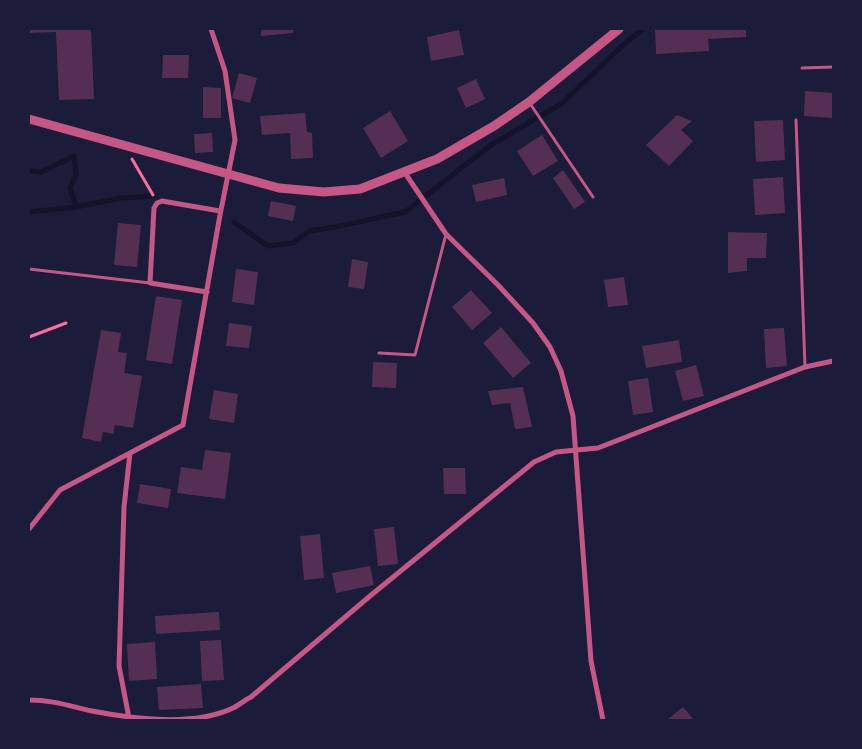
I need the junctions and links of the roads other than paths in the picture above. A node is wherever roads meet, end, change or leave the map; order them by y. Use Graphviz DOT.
graph roads {
  1 [pos="211,29"];
  2 [pos="619,29"];
  3 [pos="833,66"];
  4 [pos="802,68"];
  5 [pos="532,106"];
  6 [pos="29,119"];
  7 [pos="796,120"];
  8 [pos="405,173"];
  9 [pos="228,174"];
  10 [pos="593,197"];
  11 [pos="220,211"];
  12 [pos="446,234"];
  13 [pos="29,269"];
  14 [pos="150,283"];
  15 [pos="207,292"];
  16 [pos="379,353"];
  17 [pos="833,361"];
  18 [pos="805,367"];
  19 [pos="576,451"];
  20 [pos="130,452"];
  21 [pos="29,529"];
  22 [pos="29,700"];
  23 [pos="129,718"];
  24 [pos="603,720"];
  1 -- 9 [label="street"];
  2 -- 5 [label="street"];
  3 -- 4 [label="lane"];
  5 -- 8 [label="street"];
  5 -- 10 [label="lane"];
  6 -- 9 [label="street"];
  7 -- 18 [label="lane"];
  8 -- 9 [label="street"];
  8 -- 12 [label="street"];
  9 -- 11 [label="street"];
  11 -- 14 [label="street"];
  11 -- 15 [label="street"];
  12 -- 16 [label="lane"];
  12 -- 19 [label="street"];
  13 -- 14 [label="lane"];
  14 -- 15 [label="street"];
  15 -- 20 [label="street"];
  17 -- 18 [label="street"];
  18 -- 19 [label="street"];
  19 -- 23 [label="street"];
  19 -- 24 [label="street"];
  20 -- 21 [label="street"];
  20 -- 23 [label="street"];
  22 -- 23 [label="street"];
}
